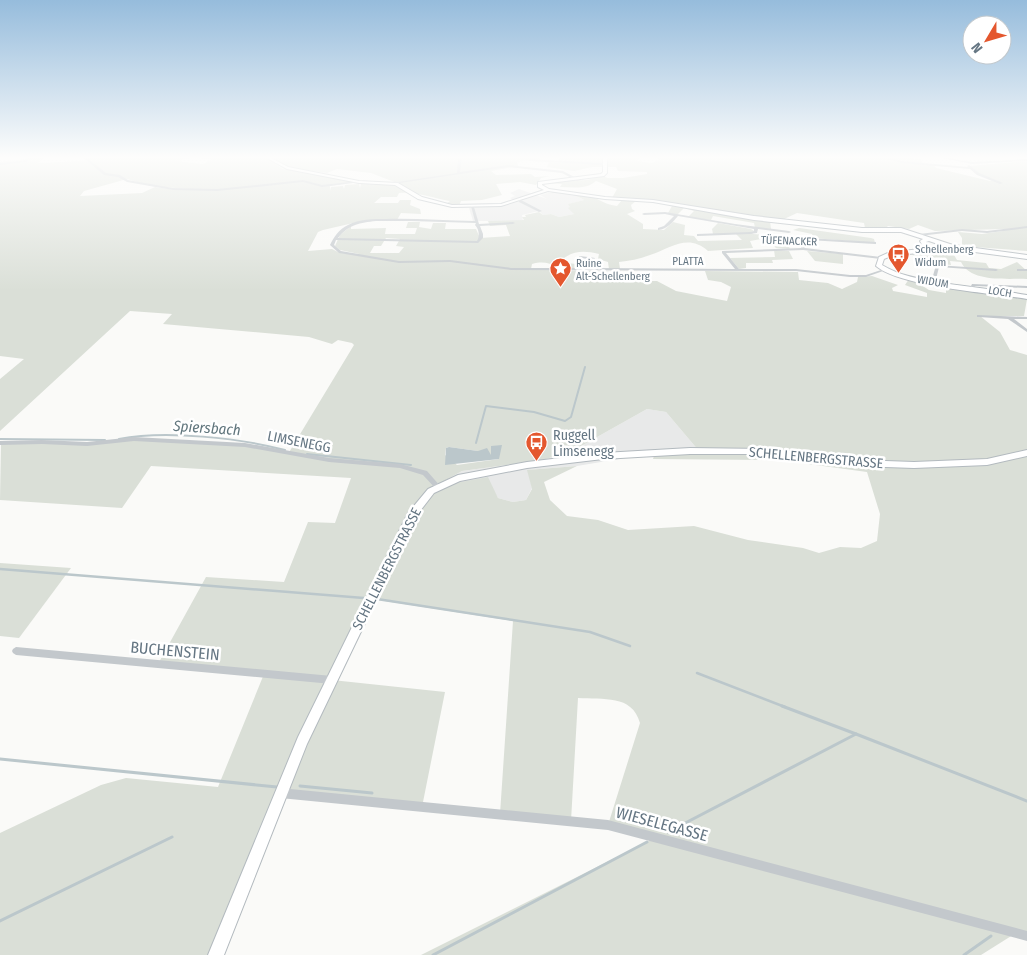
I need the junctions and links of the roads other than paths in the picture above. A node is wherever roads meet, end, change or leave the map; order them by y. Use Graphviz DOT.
graph roads {
  1 [pos="434,203"];
  2 [pos="507,203"];
  3 [pos="523,203"];
  4 [pos="658,203"];
  5 [pos="671,204"];
  6 [pos="472,207"];
  7 [pos="540,211"];
  8 [pos="665,213"];
  9 [pos="676,216"];
  10 [pos="650,219"];
  11 [pos="476,223"];
  12 [pos="513,223"];
  13 [pos="1027,227"];
  14 [pos="756,228"];
  15 [pos="659,229"];
  16 [pos="789,232"];
  17 [pos="698,235"];
  18 [pos="919,235"];
  19 [pos="336,239"];
  20 [pos="930,239"];
  21 [pos="874,243"];
  22 [pos="803,249"];
  23 [pos="580,257"];
  24 [pos="1027,257"];
  25 [pos="881,258"];
  26 [pos="592,270"];
  27 [pos="738,270"];
  28 [pos="884,270"];
  29 [pos="996,270"];
  30 [pos="1018,270"];
  31 [pos="1027,270"];
  32 [pos="933,283"];
  33 [pos="1027,287"];
  34 [pos="972,288"];
  35 [pos="1027,297"];
  36 [pos="979,316"];
  37 [pos="1008,316"];
  38 [pos="1027,318"];
  39 [pos="1027,331"];
  40 [pos="0,443"];
  41 [pos="1027,453"];
  42 [pos="438,487"];
  43 [pos="16,651"];
  44 [pos="332,680"];
  45 [pos="280,793"];
  46 [pos="1027,936"];
  47 [pos="216,955"];
  1 -- 6 [label="street"];
  2 -- 6 [label="street"];
  3 -- 7 [label="street"];
  4 -- 5 [label="street"];
  5 -- 8 [label="street"];
  5 -- 18 [label="street"];
  6 -- 11 [label="street"];
  8 -- 9 [label="street"];
  8 -- 10 [label="street"];
  9 -- 14 [label="street"];
  9 -- 15 [label="street"];
  11 -- 12 [label="street"];
  11 -- 19 [label="street"];
  11 -- 19 [label="street"];
  13 -- 18 [label="street"];
  14 -- 16 [label="street"];
  14 -- 17 [label="street"];
  18 -- 20 [label="street"];
  19 -- 26 [label="street, PLATTA"];
  20 -- 24 [label="street"];
  20 -- 25 [label="street, WIDUM"];
  21 -- 22 [label="street"];
  22 -- 25 [label="street, TÜFENACKER"];
  22 -- 27 [label="street, TÜFENACKER"];
  23 -- 26 [label="street"];
  25 -- 28 [label="street"];
  26 -- 27 [label="street, PLATTA"];
  27 -- 28 [label="street, PLATTA"];
  28 -- 32 [label="street, WIDUM"];
  29 -- 32 [label="street"];
  30 -- 31 [label="street"];
  32 -- 34 [label="street, WIDUM"];
  33 -- 34 [label="street"];
  34 -- 35 [label="street, LOCH"];
  36 -- 37 [label="street"];
  37 -- 38 [label="street"];
  37 -- 39 [label="street"];
  40 -- 42 [label="street, LIMSENEGG"];
  41 -- 42 [label="street, SCHELLENBERGSTRASSE"];
  42 -- 44 [label="street, SCHELLENBERGSTRASSE"];
  43 -- 44 [label="street, BUCHENSTEIN"];
  44 -- 45 [label="street, SCHELLENBERGSTRASSE"];
  45 -- 46 [label="street, WIESELEGASSE"];
  45 -- 47 [label="street, SCHELLENBERGSTRASSE"];
}
